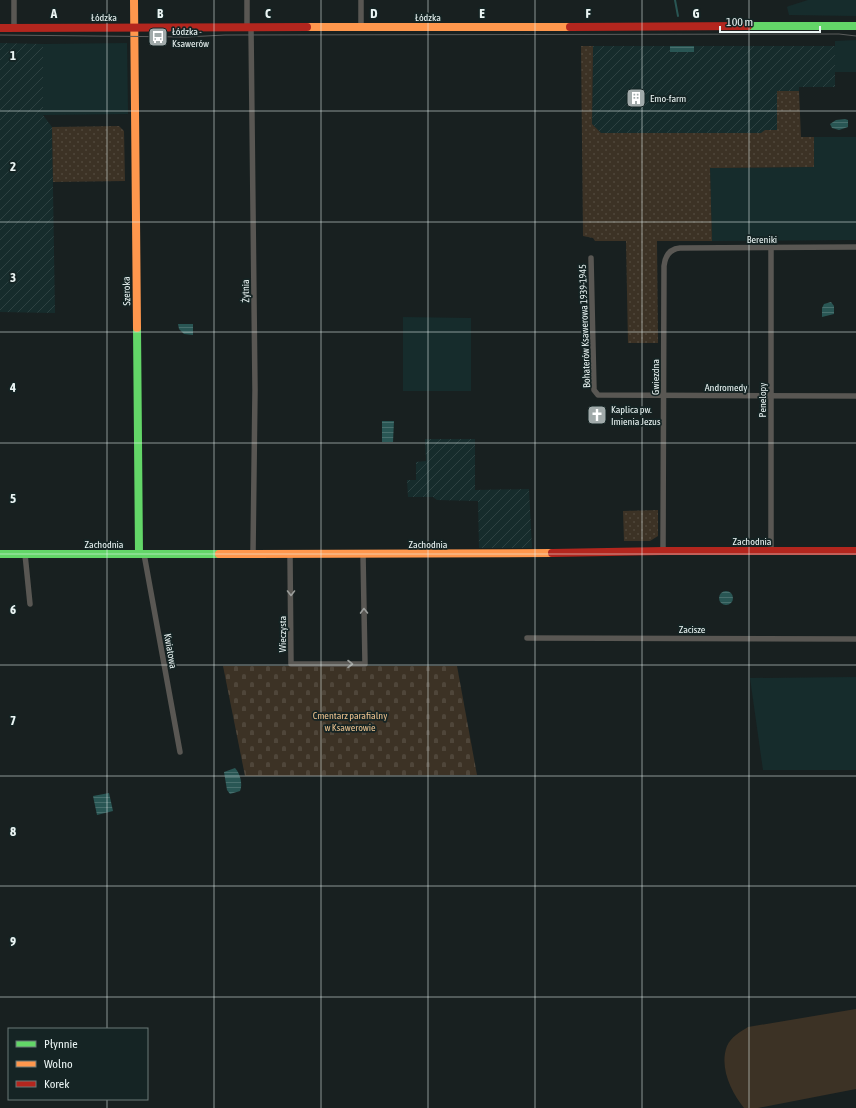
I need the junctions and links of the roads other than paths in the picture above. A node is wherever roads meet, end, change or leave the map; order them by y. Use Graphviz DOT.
graph roads {
  1 [pos="14,0"];
  2 [pos="134,0"];
  3 [pos="247,0"];
  4 [pos="361,0"];
  5 [pos="856,26"];
  6 [pos="134,27"];
  7 [pos="0,28"];
  8 [pos="14,28"];
  9 [pos="249,28"];
  10 [pos="362,28"];
  11 [pos="856,247"];
  12 [pos="770,248"];
  13 [pos="670,252"];
  14 [pos="591,258"];
  15 [pos="596,394"];
  16 [pos="664,396"];
  17 [pos="771,396"];
  18 [pos="856,396"];
  19 [pos="663,551"];
  20 [pos="771,551"];
  21 [pos="856,551"];
  22 [pos="253,553"];
  23 [pos="0,554"];
  24 [pos="25,554"];
  25 [pos="141,554"];
  26 [pos="290,554"];
  27 [pos="363,554"];
  28 [pos="30,604"];
  29 [pos="527,638"];
  30 [pos="856,639"];
  31 [pos="180,752"];
  1 -- 8 [label="street"];
  2 -- 6 [label="street, Szeroka"];
  3 -- 9 [label="street, Żytnia"];
  4 -- 10 [label="street"];
  5 -- 10 [label="street, Łódzka"];
  6 -- 8 [label="street, Łódzka"];
  6 -- 9 [label="street, Łódzka"];
  6 -- 25 [label="street, Szeroka"];
  7 -- 8 [label="street, Łódzka"];
  9 -- 10 [label="street, Łódzka"];
  9 -- 22 [label="street, Żytnia"];
  11 -- 12 [label="street, Bereniki"];
  12 -- 13 [label="street, Bereniki"];
  12 -- 17 [label="street, Penelopy"];
  13 -- 16 [label="street, Gwiezdna"];
  14 -- 15 [label="street, Bohaterów Ksawerowa 1939-1945"];
  15 -- 16 [label="street, Andromedy"];
  16 -- 17 [label="street, Andromedy"];
  16 -- 19 [label="street, Gwiezdna"];
  17 -- 18 [label="street, Andromedy"];
  17 -- 20 [label="street, Penelopy"];
  19 -- 20 [label="street, Zachodnia"];
  19 -- 27 [label="street, Zachodnia"];
  20 -- 21 [label="street, Zachodnia"];
  22 -- 25 [label="street, Zachodnia"];
  22 -- 26 [label="street, Zachodnia"];
  23 -- 24 [label="street, Zachodnia"];
  24 -- 25 [label="street, Zachodnia"];
  24 -- 28 [label="street"];
  25 -- 31 [label="street, Kwiatowa"];
  26 -- 27 [label="street, Zachodnia"];
  26 -- 27 [label="street, Wieczysta, one-way"];
  29 -- 30 [label="street, Zacisze"];
}
